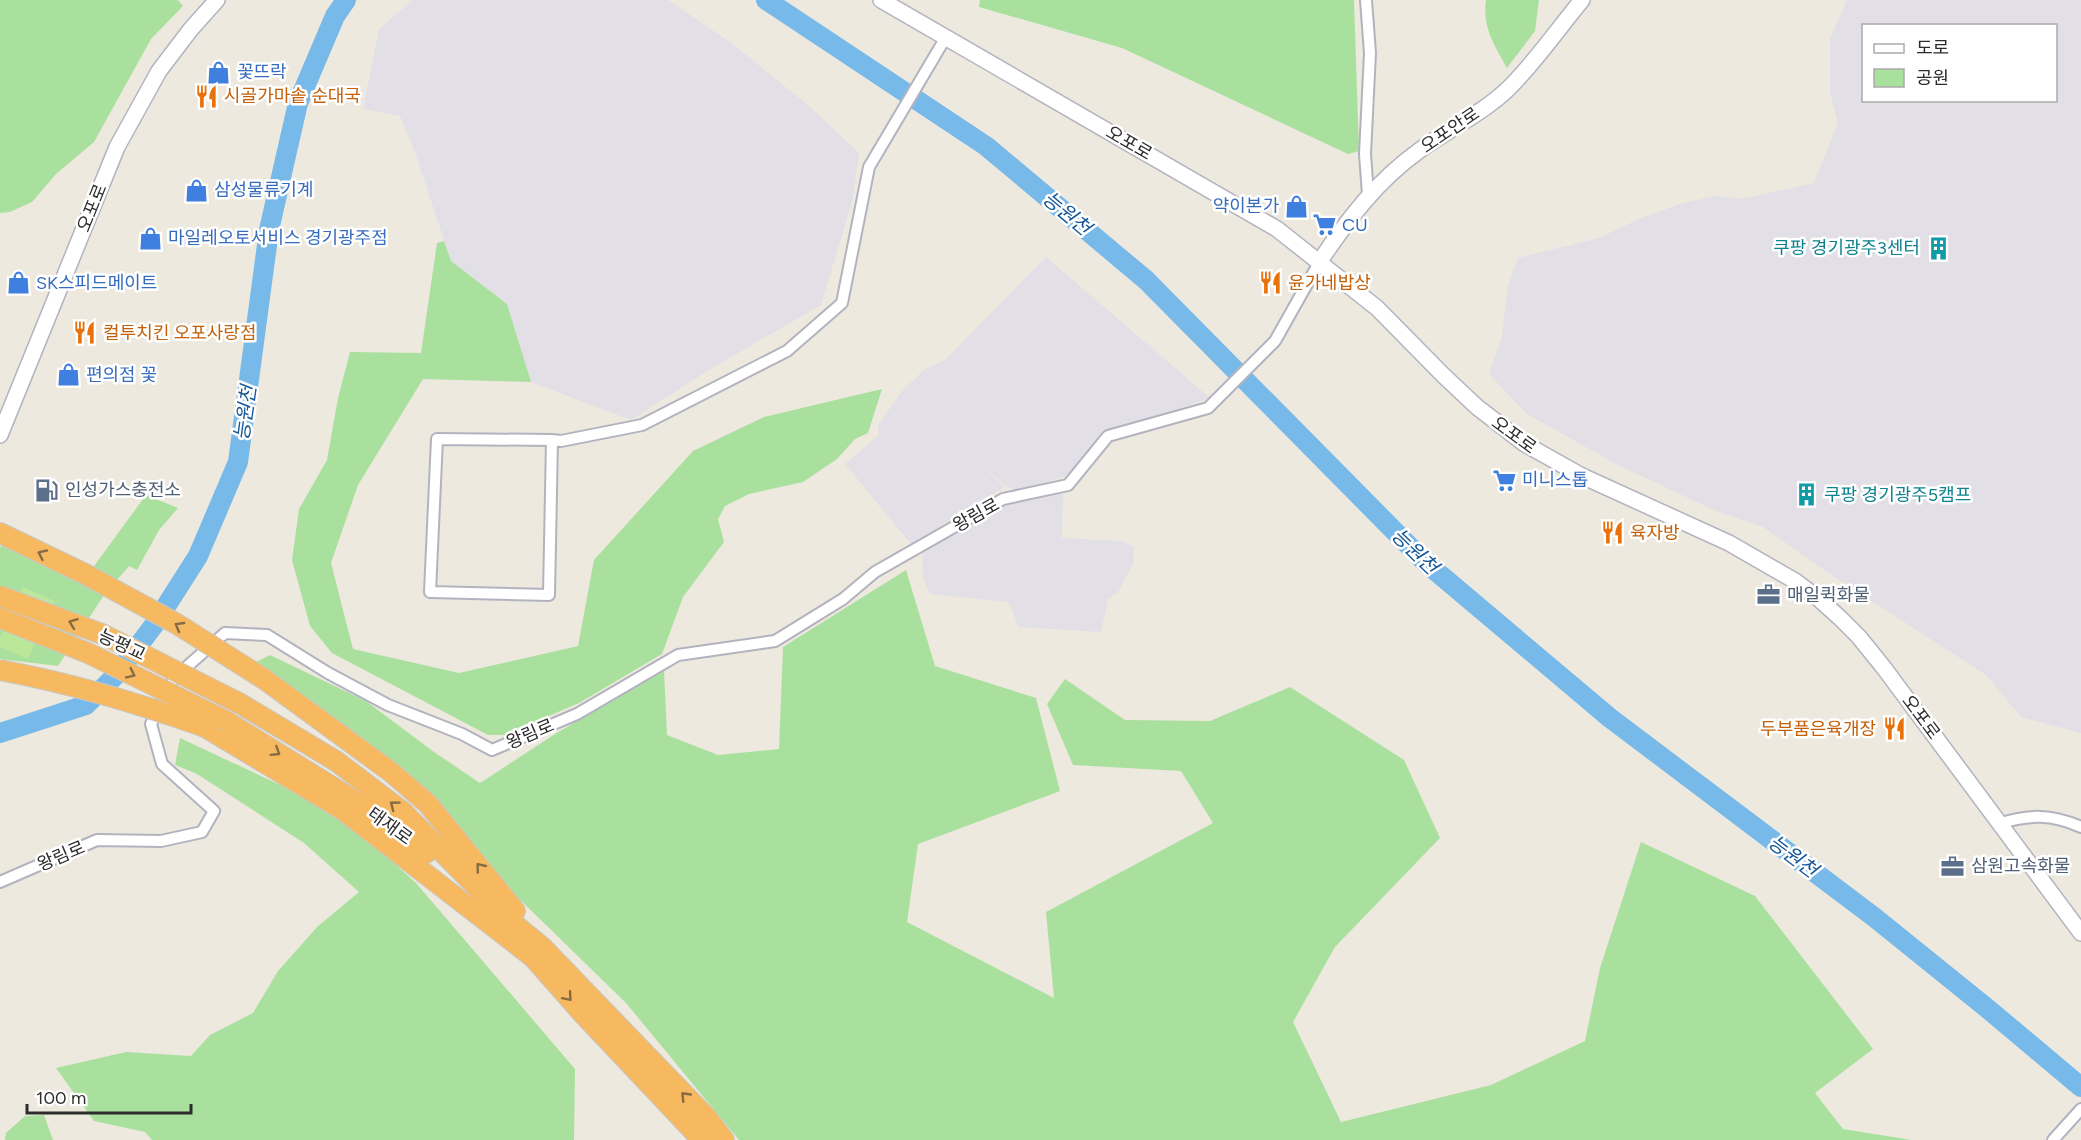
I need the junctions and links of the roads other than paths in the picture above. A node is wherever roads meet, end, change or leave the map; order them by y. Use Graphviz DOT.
graph roads {
  1 [pos="217,0"];
  2 [pos="881,0"];
  3 [pos="1366,0"];
  4 [pos="1582,0"];
  5 [pos="946,37"];
  6 [pos="1368,195"];
  7 [pos="1320,261"];
  8 [pos="2,426"];
  9 [pos="552,440"];
  10 [pos="0,533"];
  11 [pos="0,596"];
  12 [pos="0,618"];
  13 [pos="0,670"];
  14 [pos="239,703"];
  15 [pos="1998,824"];
  16 [pos="2080,825"];
  17 [pos="0,882"];
  18 [pos="2081,933"];
  19 [pos="540,954"];
  20 [pos="2081,1109"];
  21 [pos="698,1136"];
  22 [pos="724,1140"];
  23 [pos="2053,1140"];
  1 -- 8 [label="street, 오포로"];
  2 -- 5 [label="street, 오포로"];
  3 -- 6 [label="street"];
  4 -- 6 [label="street, 오포안로"];
  5 -- 7 [label="street, 오포로"];
  5 -- 9 [label="street"];
  6 -- 7 [label="street, 오포안로"];
  7 -- 15 [label="street, 오포로"];
  7 -- 17 [label="street, 왕림로"];
  9 -- 9 [label="street"];
  19 -- 10 [label="highway, one-way, bridge"];
  14 -- 11 [label="highway, 능평교, one-way, bridge"];
  12 -- 19 [label="highway, 태재로, one-way, bridge"];
  13 -- 19 [label="highway, bridge"];
  19 -- 14 [label="highway, 태재로, one-way"];
  15 -- 16 [label="street"];
  15 -- 18 [label="street, 오포로"];
  19 -- 21 [label="highway, 태재로, one-way"];
  22 -- 19 [label="highway, 태재로, one-way"];
  20 -- 23 [label="street"];
}
